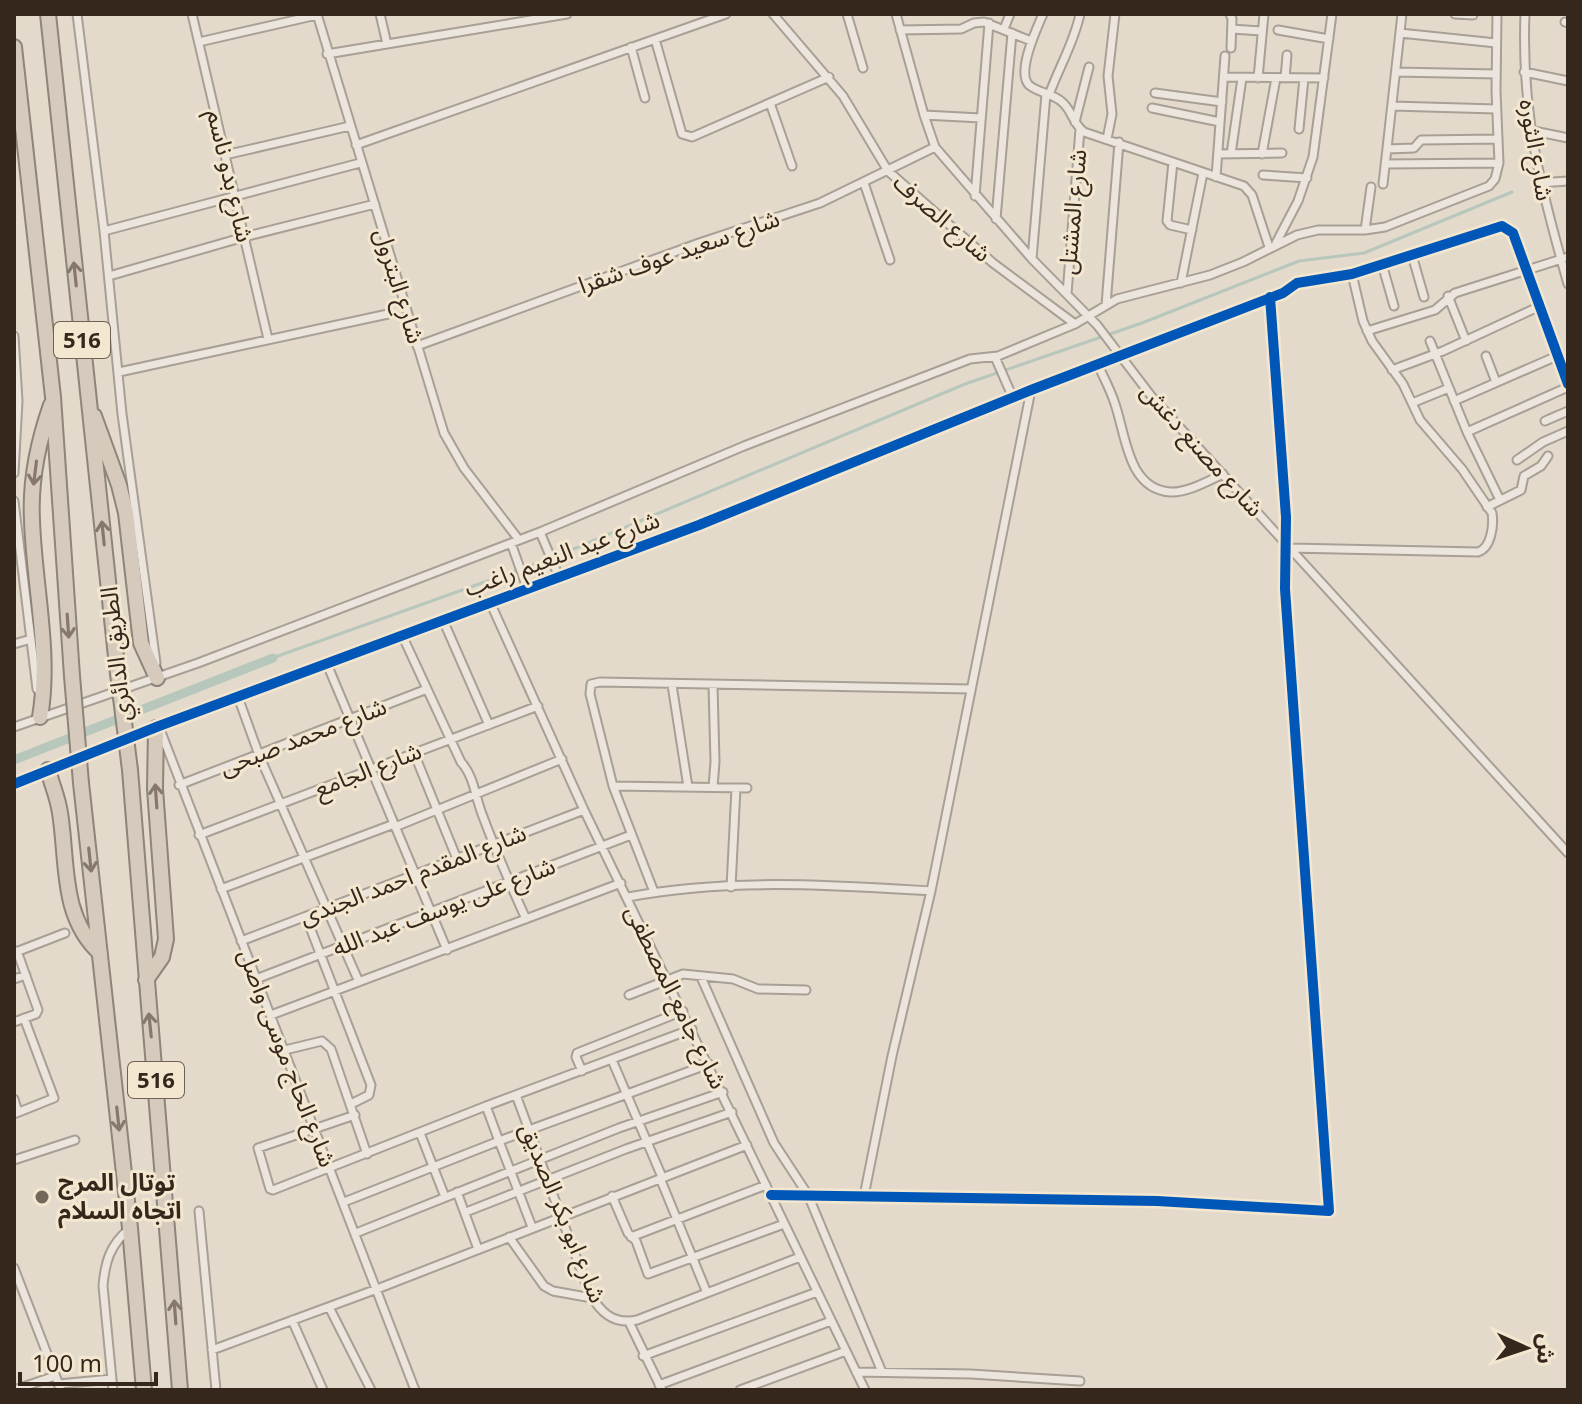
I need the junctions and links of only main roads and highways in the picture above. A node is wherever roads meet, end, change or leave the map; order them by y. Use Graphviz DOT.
graph roads {
  1 [pos="48,14"];
  2 [pos="14,47"];
  3 [pos="53,397"];
  4 [pos="89,404"];
  5 [pos="158,677"];
  6 [pos="40,717"];
  7 [pos="157,727"];
  8 [pos="48,770"];
  9 [pos="100,953"];
  10 [pos="146,980"];
  11 [pos="144,1390"];
  12 [pos="180,1390"];
  4 -- 1 [label="highway, الطريق الدائري / 516, one-way"];
  2 -- 3 [label="highway, الطريق الدائري / 516"];
  3 -- 6 [label="highway, one-way"];
  3 -- 9 [label="highway, الطريق الدائري / 516, one-way, bridge"];
  4 -- 5 [label="highway"];
  10 -- 4 [label="highway, الطريق الدائري / 516, one-way, bridge"];
  10 -- 7 [label="highway, one-way"];
  8 -- 9 [label="highway"];
  9 -- 11 [label="highway, الطريق الدائري / 516, one-way"];
  12 -- 10 [label="highway, الطريق الدائري / 516, one-way"];
}
